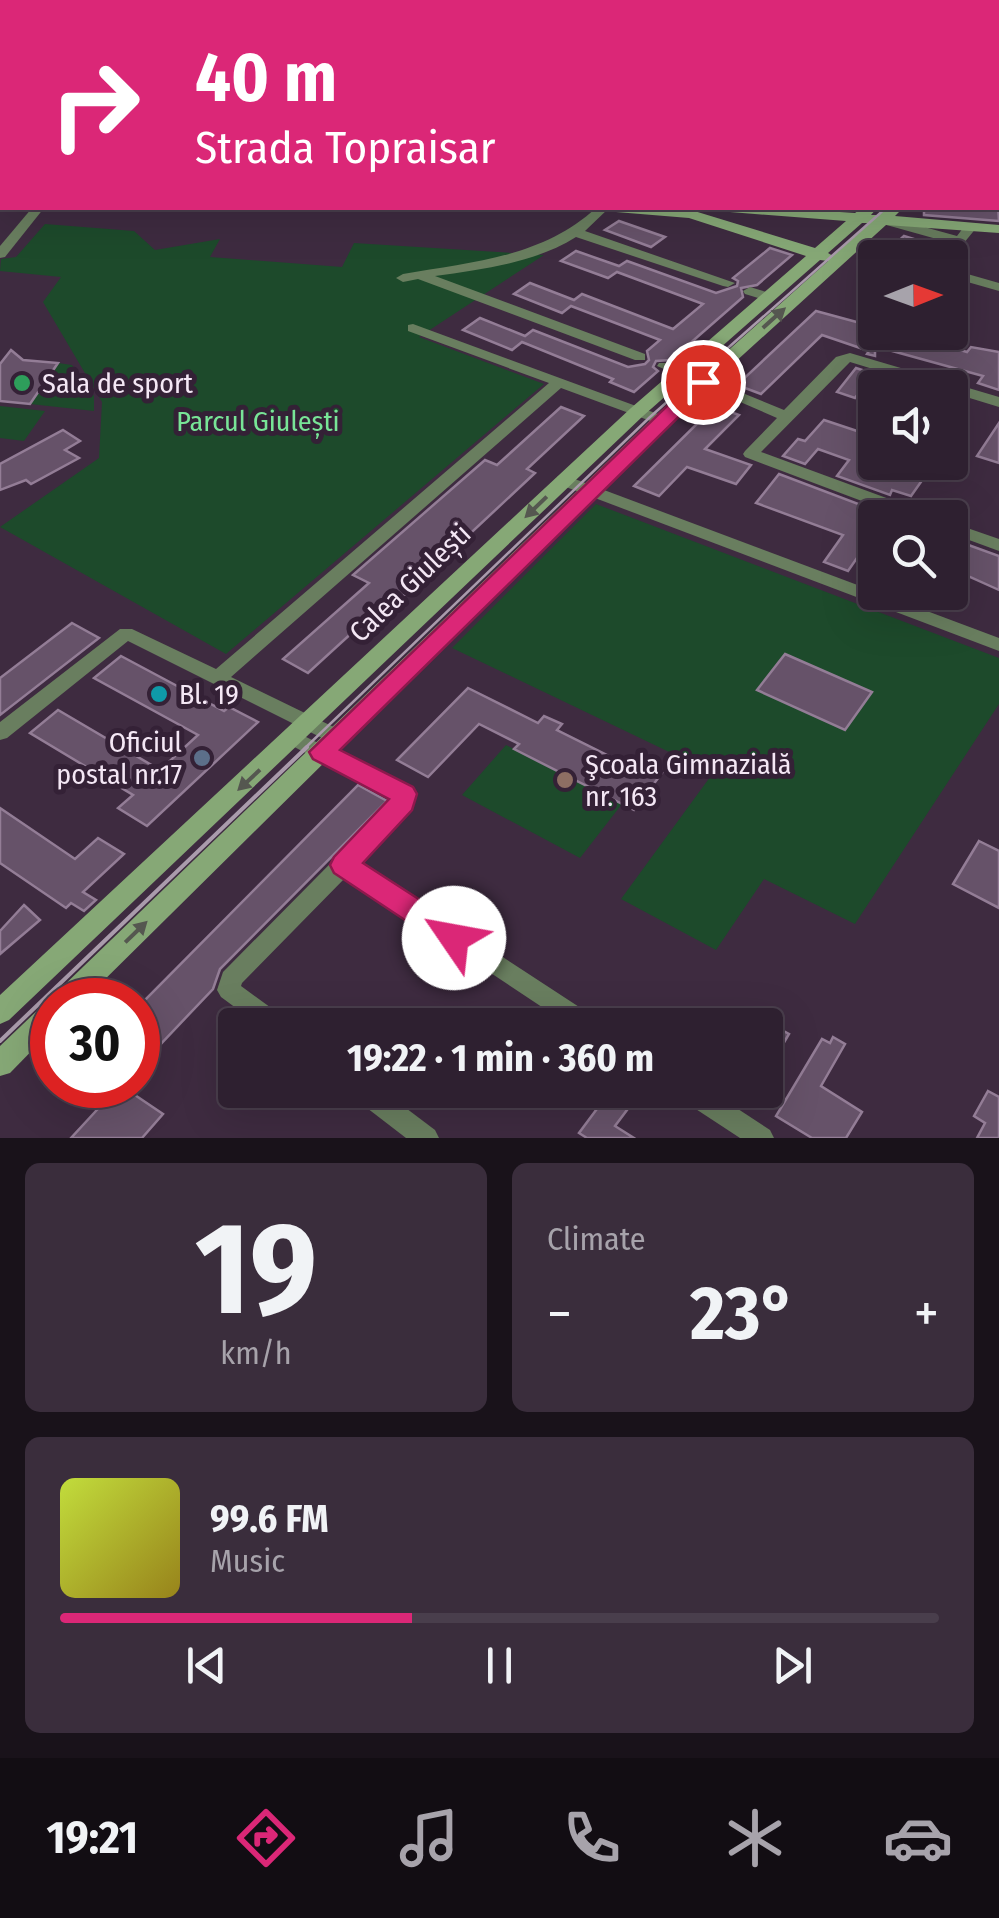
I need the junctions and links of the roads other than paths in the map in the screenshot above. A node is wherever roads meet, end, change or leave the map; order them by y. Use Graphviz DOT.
graph roads {
  1 [pos="36,210"];
  2 [pos="601,210"];
  3 [pos="666,210"];
  4 [pos="784,210"];
  5 [pos="894,210"];
  6 [pos="691,211"];
  7 [pos="864,213"];
  8 [pos="883,220"];
  9 [pos="971,227"];
  10 [pos="999,229"];
  11 [pos="578,233"];
  12 [pos="956,240"];
  13 [pos="961,240"];
  14 [pos="0,254"];
  15 [pos="815,254"];
  16 [pos="838,260"];
  17 [pos="419,275"];
  18 [pos="402,278"];
  19 [pos="968,278"];
  20 [pos="728,283"];
  21 [pos="999,287"];
  22 [pos="413,328"];
  23 [pos="640,357"];
  24 [pos="673,369"];
  25 [pos="703,382"];
  26 [pos="557,384"];
  27 [pos="999,402"];
  28 [pos="637,412"];
  29 [pos="785,416"];
  30 [pos="661,420"];
  31 [pos="564,480"];
  32 [pos="590,490"];
  33 [pos="875,500"];
  34 [pos="968,533"];
  35 [pos="999,544"];
  36 [pos="999,644"];
  37 [pos="218,678"];
  38 [pos="301,731"];
  39 [pos="0,733"];
  40 [pos="330,745"];
  41 [pos="344,865"];
  42 [pos="89,978"];
  43 [pos="255,1008"];
  44 [pos="562,1008"];
  45 [pos="0,1012"];
  46 [pos="30,1035"];
  47 [pos="0,1064"];
  48 [pos="379,1108"];
  49 [pos="716,1108"];
  50 [pos="399,1130"];
  51 [pos="426,1138"];
  52 [pos="762,1138"];
  1 -- 14 [label="street"];
  2 -- 11 [label="street"];
  3 -- 6 [label="main road"];
  4 -- 7 [label="main road"];
  5 -- 8 [label="main road"];
  6 -- 15 [label="main road"];
  7 -- 8 [label="main road"];
  7 -- 15 [label="main road, Calea Giulești"];
  8 -- 9 [label="main road"];
  8 -- 12 [label="street"];
  8 -- 16 [label="main road"];
  9 -- 10 [label="main road"];
  9 -- 13 [label="street"];
  11 -- 17 [label="street"];
  11 -- 20 [label="street"];
  15 -- 16 [label="main road"];
  15 -- 24 [label="main road, Calea Giulești"];
  25 -- 16 [label="main road, one-way"];
  17 -- 18 [label="street"];
  17 -- 23 [label="street"];
  19 -- 21 [label="street"];
  22 -- 26 [label="street"];
  24 -- 25 [label="street"];
  24 -- 28 [label="main road, Calea Giulești"];
  25 -- 29 [label="street"];
  25 -- 30 [label="main road"];
  26 -- 28 [label="street"];
  26 -- 37 [label="street"];
  27 -- 29 [label="street"];
  28 -- 30 [label="street"];
  28 -- 31 [label="main road, Calea Giulești"];
  29 -- 33 [label="street"];
  30 -- 32 [label="main road"];
  31 -- 32 [label="street"];
  31 -- 38 [label="main road, Calea Giulești, one-way"];
  32 -- 36 [label="street"];
  32 -- 40 [label="main road"];
  34 -- 35 [label="street"];
  37 -- 38 [label="street"];
  37 -- 39 [label="street"];
  38 -- 40 [label="street"];
  38 -- 45 [label="main road, Calea Giulești, one-way"];
  40 -- 41 [label="street"];
  42 -- 40 [label="main road, one-way"];
  41 -- 43 [label="street"];
  41 -- 44 [label="street"];
  46 -- 47 [label="main road"];
  48 -- 50 [label="street"];
  49 -- 52 [label="street"];
  50 -- 51 [label="street"];
}
